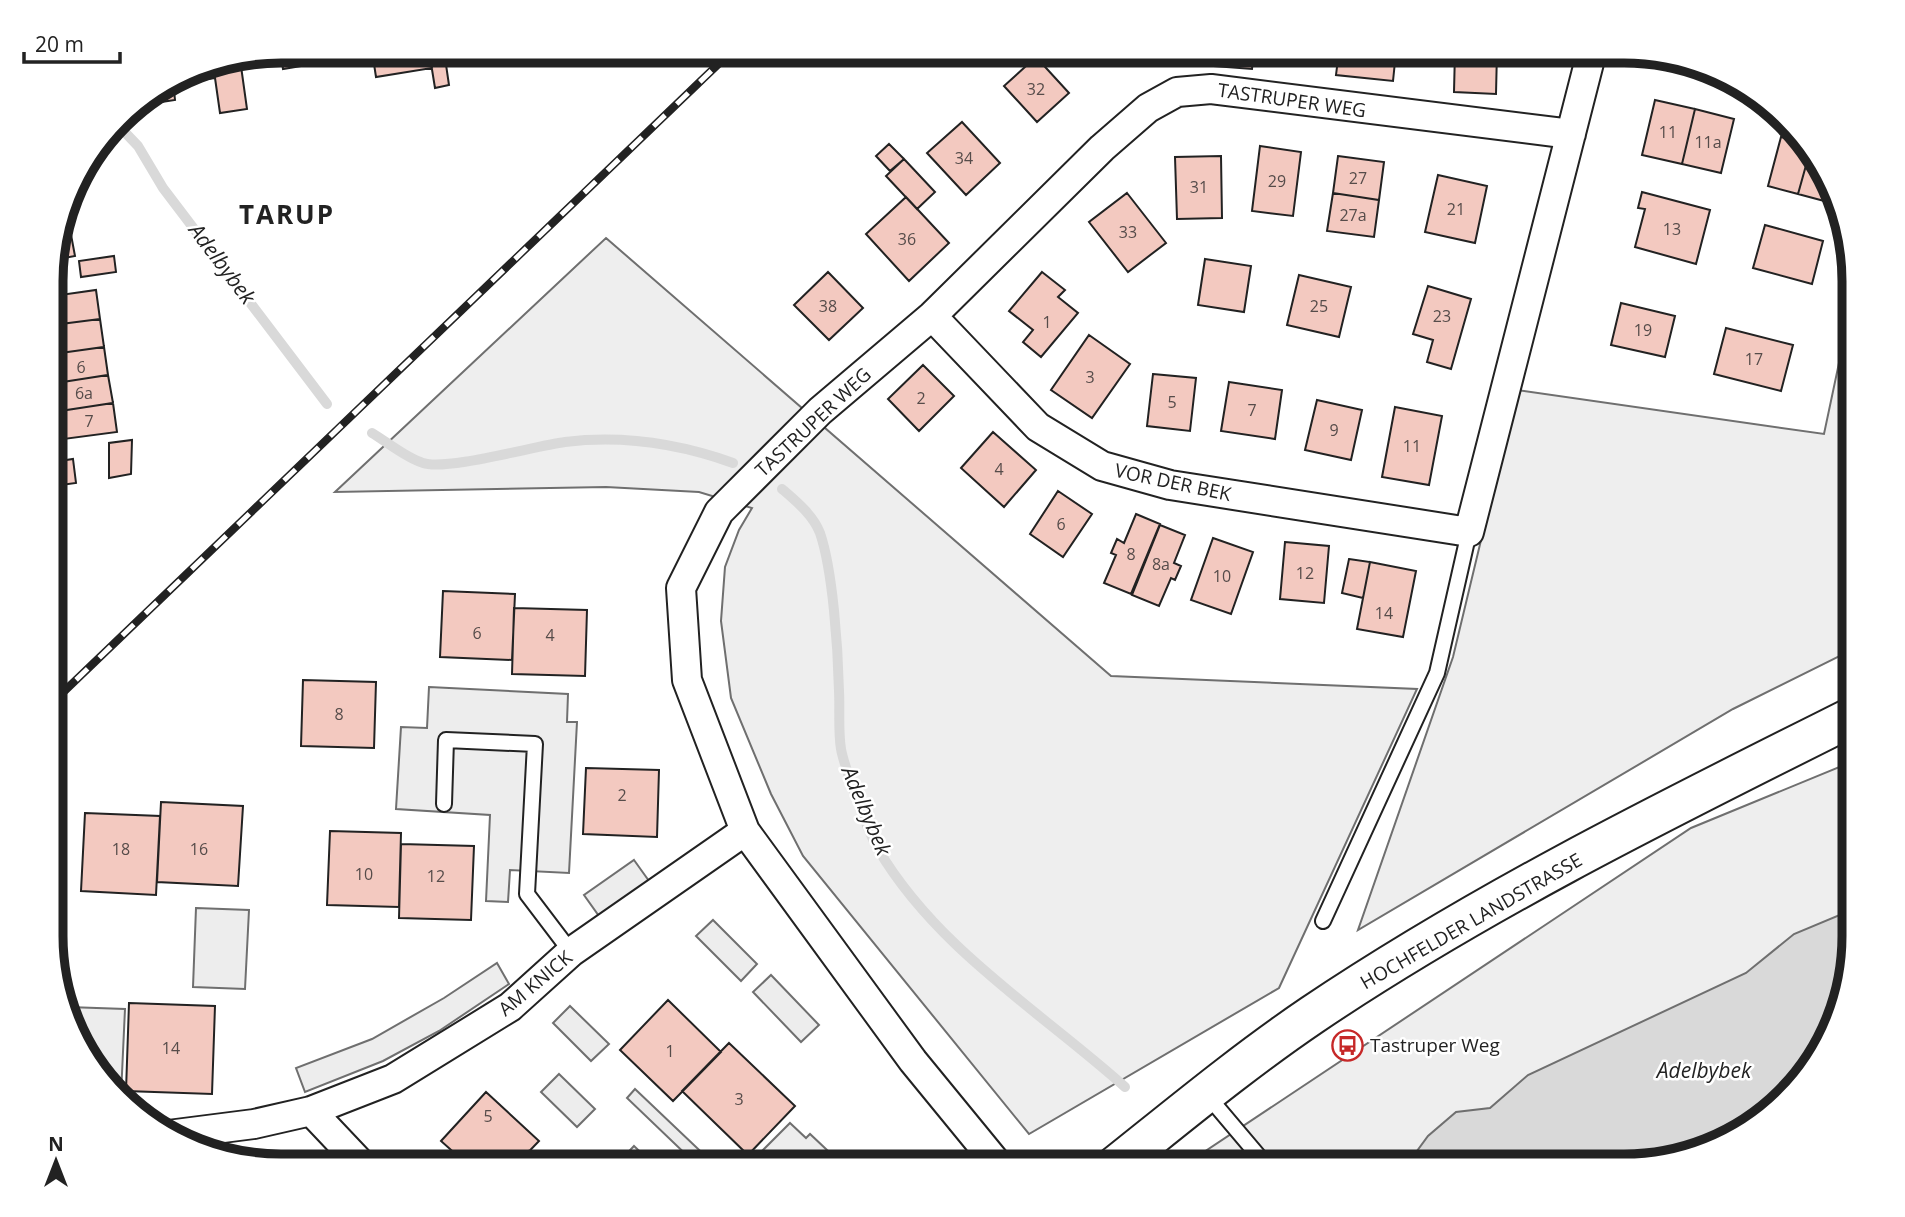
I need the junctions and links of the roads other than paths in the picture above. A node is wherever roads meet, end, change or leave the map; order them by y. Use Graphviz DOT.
graph roads {
  1 [pos="1589,63"];
  2 [pos="1571,134"];
  3 [pos="932,316"];
  4 [pos="1469,532"];
  5 [pos="1842,722"];
  6 [pos="444,804"];
  7 [pos="745,831"];
  8 [pos="1323,921"];
  9 [pos="571,952"];
  10 [pos="1206,1094"];
  11 [pos="311,1111"];
  12 [pos="188,1132"];
  13 [pos="352,1154"];
  14 [pos="989,1154"];
  15 [pos="1130,1154"];
  16 [pos="1257,1154"];
  1 -- 2 [label="street"];
  2 -- 3 [label="street, TASTRUPER WEG"];
  2 -- 4 [label="street"];
  3 -- 4 [label="street, VOR DER BEK"];
  3 -- 7 [label="street, TASTRUPER WEG"];
  4 -- 8 [label="lane"];
  5 -- 10 [label="main road, HOCHFELDER LANDSTRASSE"];
  6 -- 9 [label="lane"];
  7 -- 9 [label="street, AM KNICK"];
  7 -- 14 [label="street, TASTRUPER WEG"];
  9 -- 11 [label="street, AM KNICK"];
  10 -- 15 [label="main road, HOCHFELDER LANDSTRASSE"];
  10 -- 16 [label="lane"];
  11 -- 12 [label="street, AM KNICK"];
  11 -- 13 [label="street"];
}
